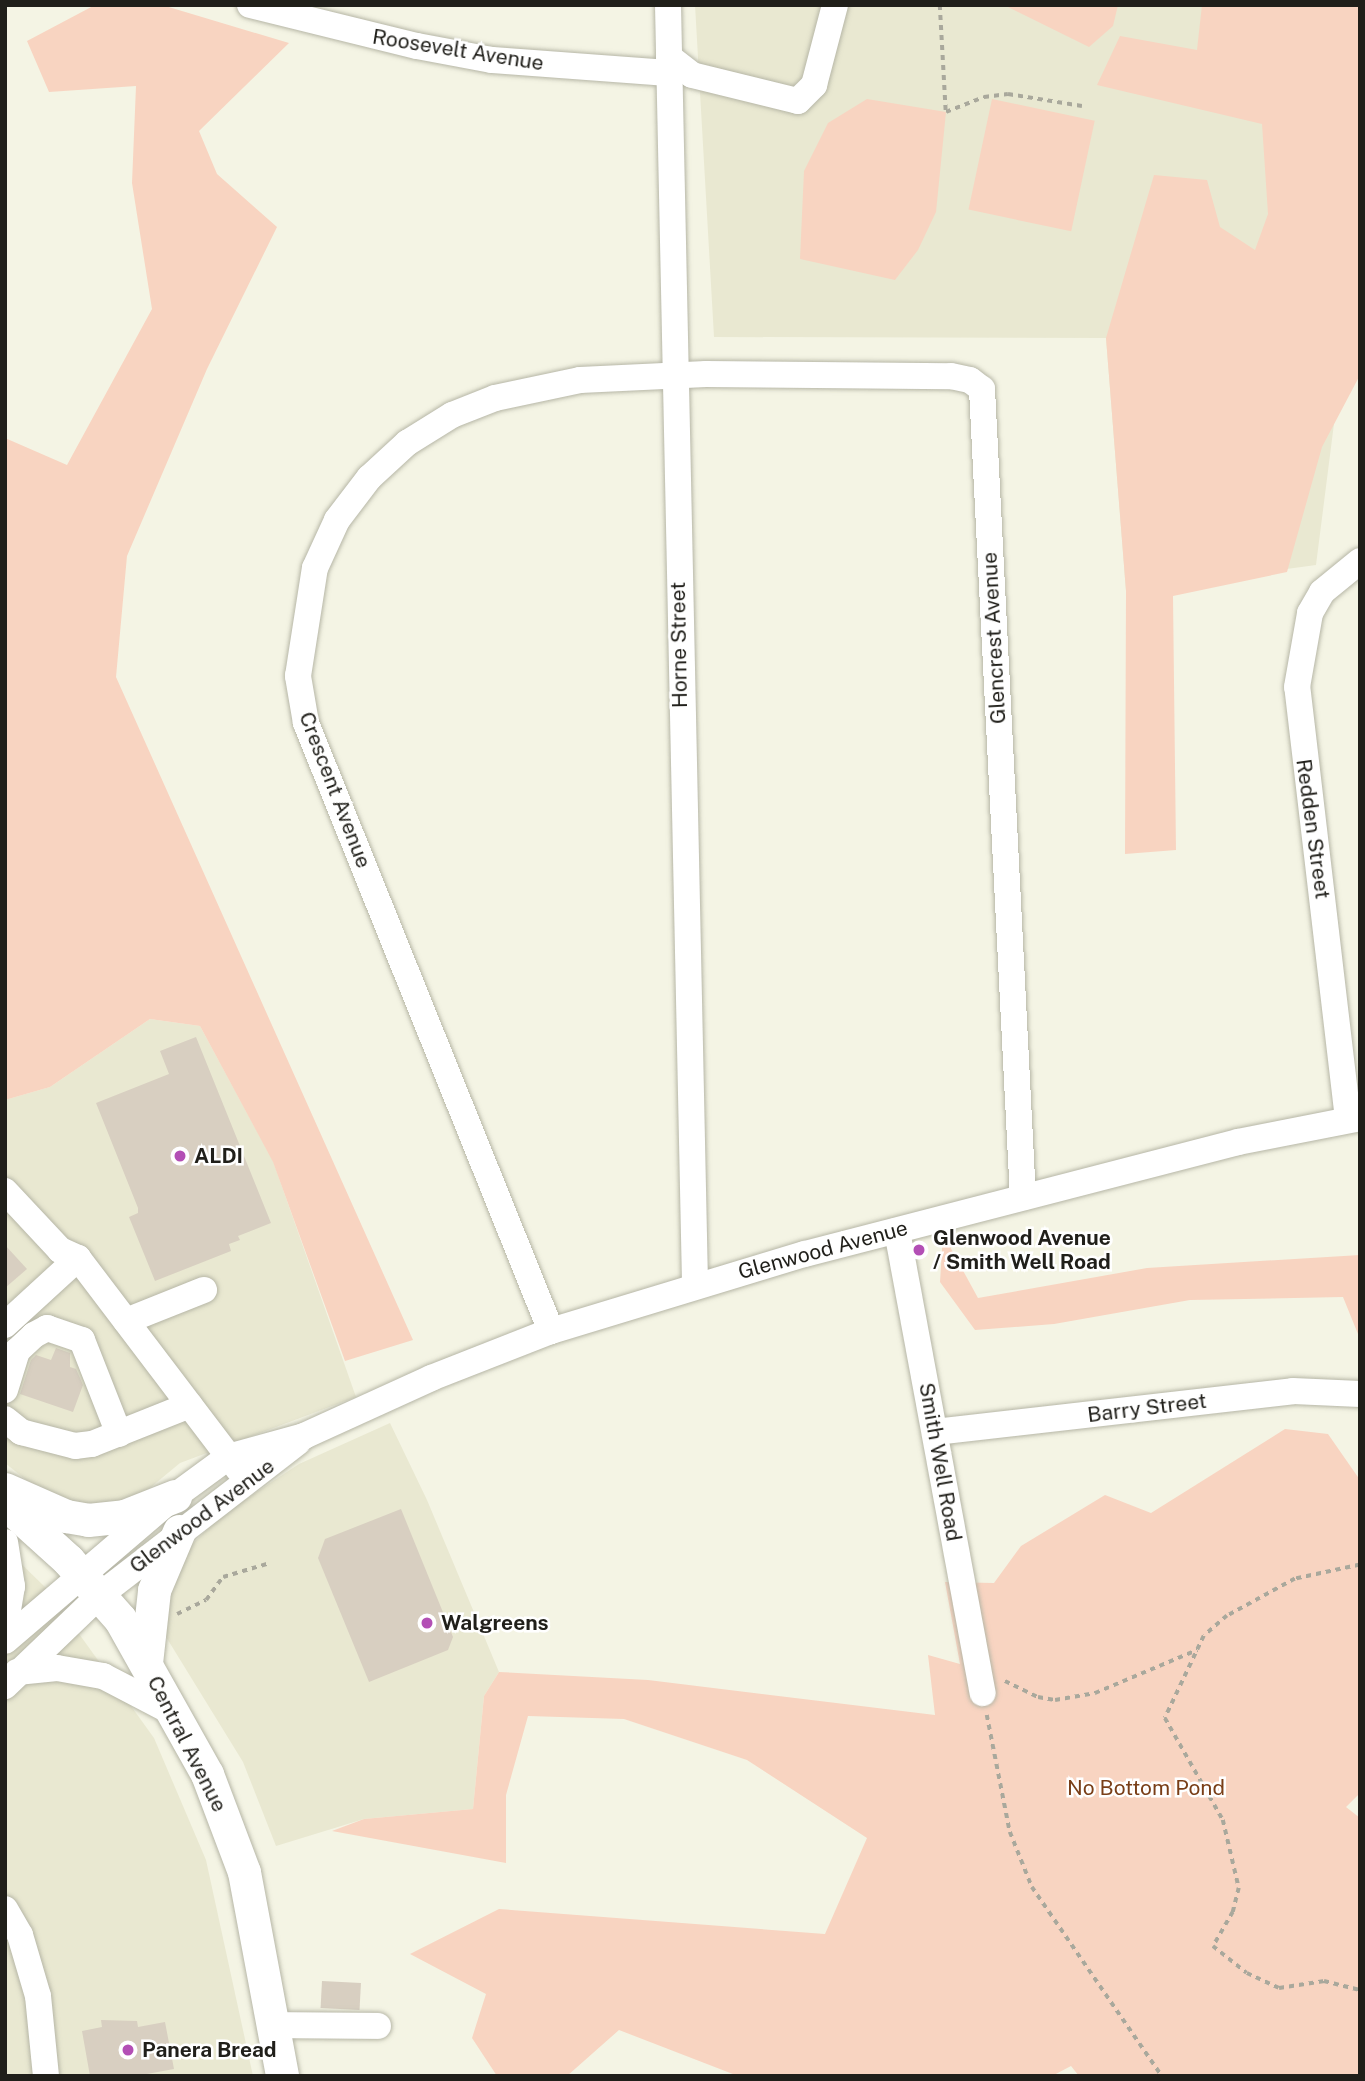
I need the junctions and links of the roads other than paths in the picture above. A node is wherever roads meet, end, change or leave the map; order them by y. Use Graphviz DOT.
graph roads {
  1 [pos="250,5"];
  2 [pos="668,5"];
  3 [pos="835,5"];
  4 [pos="669,65"];
  5 [pos="673,375"];
  6 [pos="1360,561"];
  7 [pos="1354,1118"];
  8 [pos="5,1191"];
  9 [pos="1023,1197"];
  10 [pos="897,1231"];
  11 [pos="78,1258"];
  12 [pos="695,1284"];
  13 [pos="204,1290"];
  14 [pos="126,1321"];
  15 [pos="5,1325"];
  16 [pos="551,1331"];
  17 [pos="11,1343"];
  18 [pos="5,1390"];
  19 [pos="1360,1394"];
  20 [pos="190,1405"];
  21 [pos="5,1419"];
  22 [pos="935,1432"];
  23 [pos="119,1434"];
  24 [pos="304,1436"];
  25 [pos="228,1457"];
  26 [pos="249,1481"];
  27 [pos="5,1489"];
  28 [pos="175,1496"];
  29 [pos="5,1503"];
  30 [pos="179,1531"];
  31 [pos="5,1542"];
  32 [pos="92,1586"];
  33 [pos="5,1628"];
  34 [pos="5,1641"];
  35 [pos="146,1663"];
  36 [pos="11,1679"];
  37 [pos="980,1680"];
  38 [pos="176,1714"];
  39 [pos="5,1909"];
  40 [pos="274,2025"];
  41 [pos="378,2026"];
  42 [pos="47,2076"];
  43 [pos="282,2076"];
  1 -- 4 [label="street, Roosevelt Avenue"];
  2 -- 4 [label="street, Horne Street"];
  3 -- 4 [label="street"];
  4 -- 5 [label="street, Horne Street"];
  5 -- 9 [label="street, Glencrest Avenue"];
  5 -- 12 [label="street, Horne Street"];
  5 -- 16 [label="street, Crescent Avenue"];
  6 -- 7 [label="street, Redden Street"];
  7 -- 9 [label="street, Glenwood Avenue"];
  8 -- 11 [label="street"];
  9 -- 10 [label="street, Glenwood Avenue"];
  10 -- 12 [label="street, Glenwood Avenue"];
  10 -- 22 [label="street, Smith Well Road"];
  11 -- 14 [label="street"];
  11 -- 15 [label="street"];
  12 -- 16 [label="street, Glenwood Avenue"];
  13 -- 14 [label="street"];
  14 -- 20 [label="street"];
  16 -- 24 [label="street, Glenwood Avenue"];
  17 -- 18 [label="street"];
  17 -- 23 [label="street"];
  19 -- 22 [label="street, Barry Street"];
  20 -- 23 [label="street"];
  20 -- 25 [label="street"];
  21 -- 23 [label="street"];
  22 -- 37 [label="street, Smith Well Road"];
  24 -- 25 [label="street, Glenwood Avenue"];
  24 -- 26 [label="street, Glenwood Avenue"];
  25 -- 26 [label="street"];
  25 -- 28 [label="street, Glenwood Avenue"];
  26 -- 30 [label="street, Glenwood Avenue"];
  27 -- 28 [label="main road"];
  28 -- 32 [label="street, Glenwood Avenue"];
  29 -- 32 [label="main road, Central Avenue"];
  30 -- 32 [label="street, Glenwood Avenue"];
  30 -- 35 [label="main road"];
  31 -- 33 [label="street"];
  32 -- 34 [label="street"];
  32 -- 35 [label="main road, Central Avenue"];
  32 -- 36 [label="street"];
  35 -- 38 [label="main road, Central Avenue"];
  36 -- 38 [label="street"];
  38 -- 40 [label="main road, Central Avenue"];
  39 -- 42 [label="street"];
  40 -- 41 [label="street"];
  40 -- 43 [label="main road, Central Avenue"];
}
